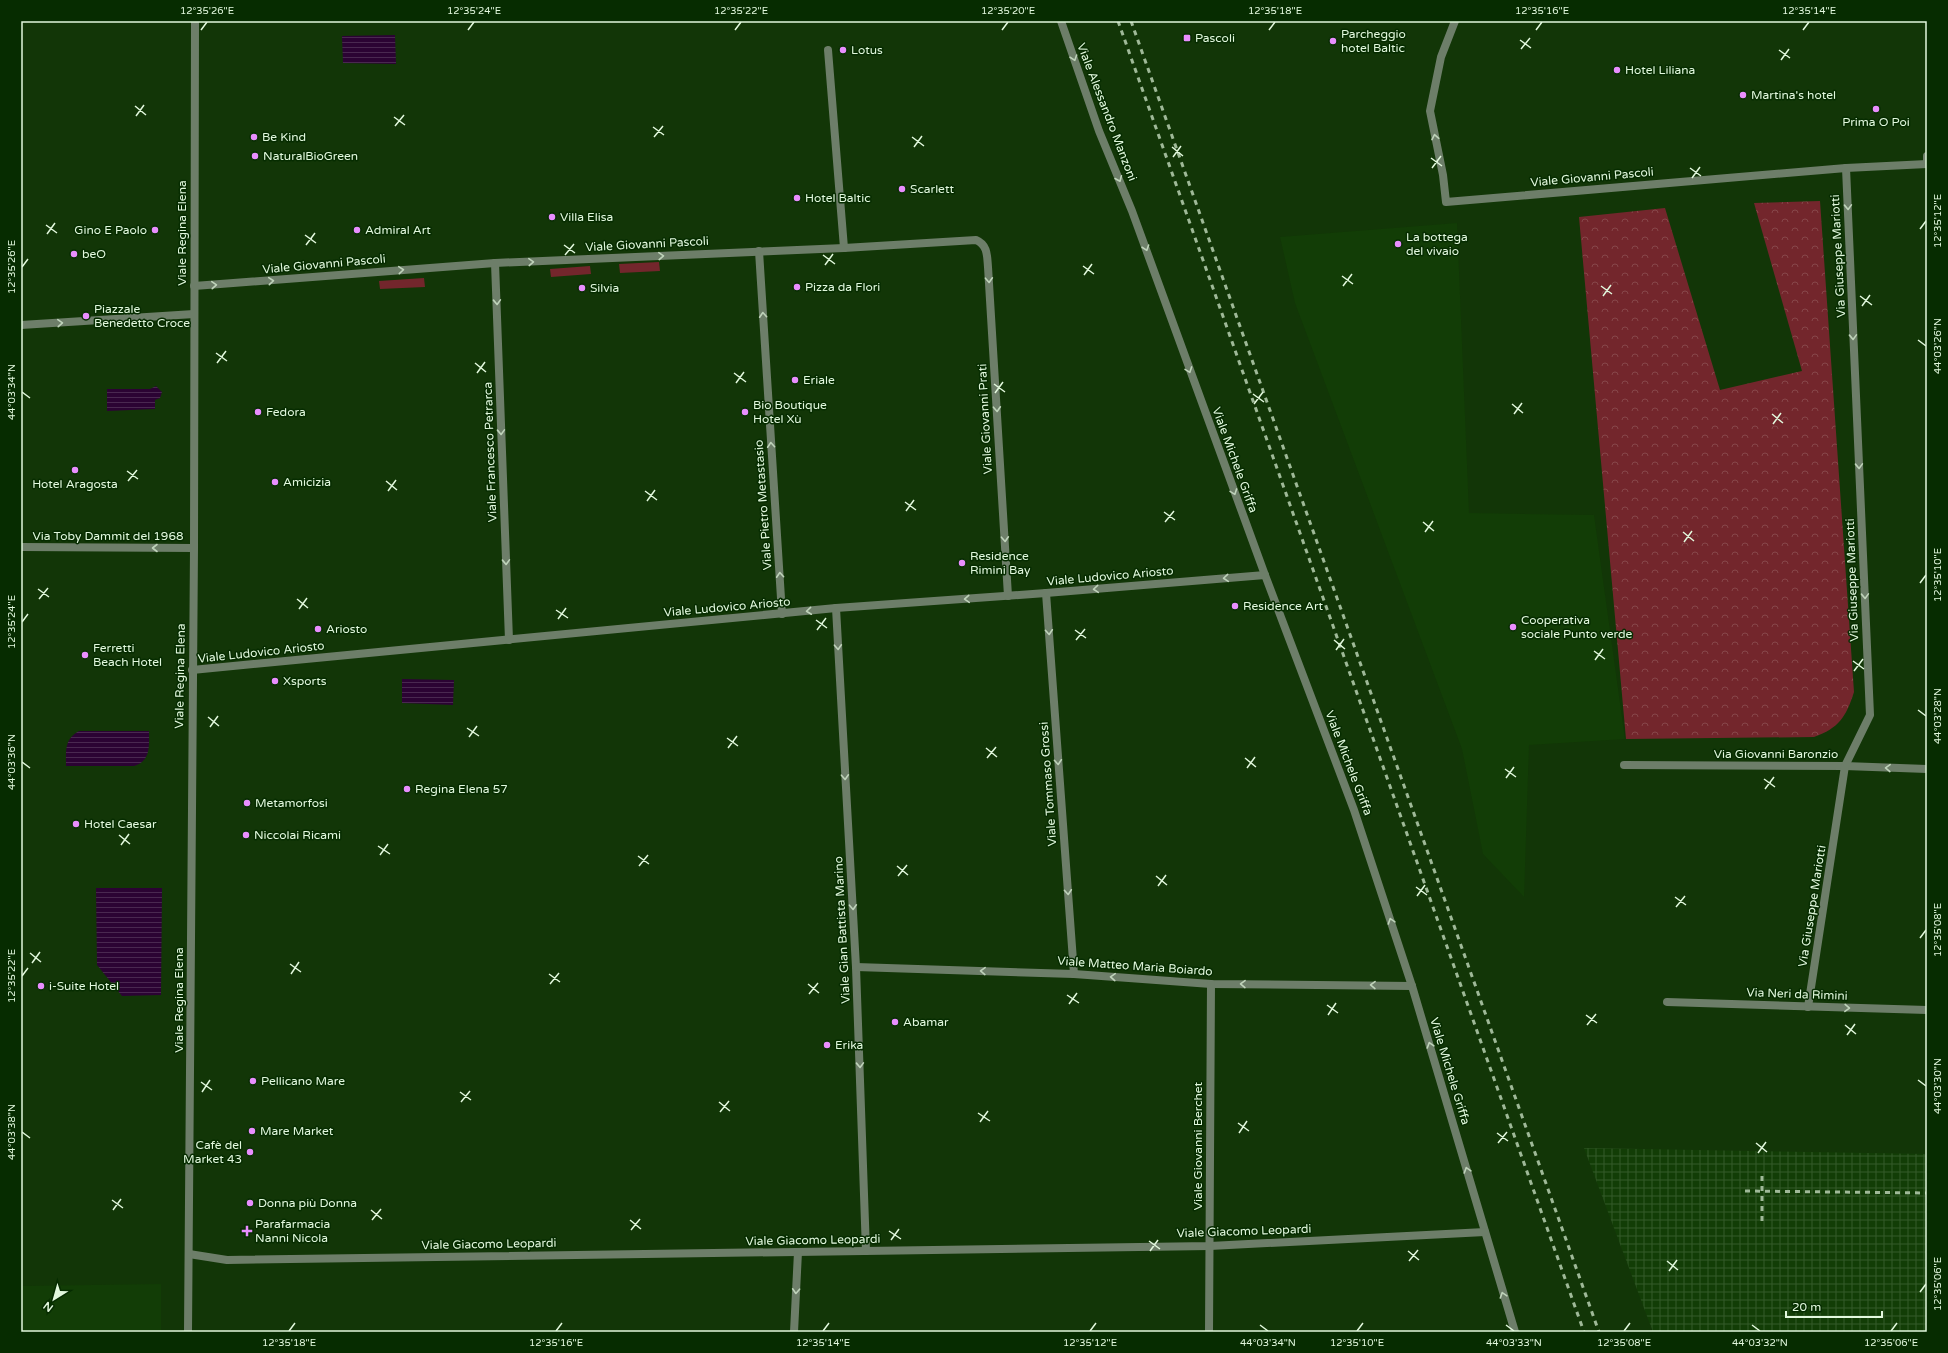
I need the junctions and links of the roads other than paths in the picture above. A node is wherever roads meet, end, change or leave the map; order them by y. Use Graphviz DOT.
graph roads {
  1 [pos="195,21"];
  2 [pos="1061,21"];
  3 [pos="1455,21"];
  4 [pos="828,50"];
  5 [pos="1927,156"];
  6 [pos="1927,164"];
  7 [pos="1846,168"];
  8 [pos="1132,211"];
  9 [pos="981,242"];
  10 [pos="844,248"];
  11 [pos="759,251"];
  12 [pos="496,263"];
  13 [pos="194,286"];
  14 [pos="194,314"];
  15 [pos="21,325"];
  16 [pos="21,547"];
  17 [pos="194,548"];
  18 [pos="1265,575"];
  19 [pos="1046,593"];
  20 [pos="1008,596"];
  21 [pos="836,608"];
  22 [pos="782,614"];
  23 [pos="509,640"];
  24 [pos="192,670"];
  25 [pos="1624,765"];
  26 [pos="1845,766"];
  27 [pos="1927,769"];
  28 [pos="856,967"];
  29 [pos="1074,974"];
  30 [pos="1210,984"];
  31 [pos="1412,986"];
  32 [pos="1667,1002"];
  33 [pos="1808,1006"];
  34 [pos="1927,1010"];
  35 [pos="1485,1232"];
  36 [pos="1210,1246"];
  37 [pos="866,1251"];
  38 [pos="798,1252"];
  39 [pos="189,1254"];
  40 [pos="188,1332"];
  41 [pos="794,1332"];
  42 [pos="1209,1332"];
  43 [pos="1515,1332"];
  1 -- 13 [label="street, Viale Regina Elena"];
  2 -- 8 [label="street, Viale Alessandro Manzoni, one-way"];
  7 -- 3 [label="street, Viale Giovanni Pascoli, one-way"];
  4 -- 10 [label="street"];
  5 -- 6 [label="street"];
  6 -- 7 [label="street, Viale Giovanni Pascoli"];
  7 -- 26 [label="street, Via Giuseppe Mariotti, one-way"];
  8 -- 18 [label="street, Viale Michele Griffa, one-way"];
  9 -- 10 [label="street, Viale Giovanni Pascoli"];
  9 -- 20 [label="street, Viale Giovanni Prati, one-way"];
  10 -- 11 [label="street, Viale Giovanni Pascoli"];
  12 -- 11 [label="street, Viale Giovanni Pascoli, one-way"];
  22 -- 11 [label="street, Viale Pietro Metastasio, one-way"];
  13 -- 12 [label="street, Viale Giovanni Pascoli, one-way"];
  12 -- 23 [label="street, Viale Francesco Petrarca, one-way"];
  13 -- 14 [label="street, Viale Regina Elena"];
  15 -- 14 [label="street, one-way"];
  14 -- 17 [label="street, Viale Regina Elena"];
  17 -- 16 [label="street, Via Toby Dammit del 1968, one-way"];
  17 -- 24 [label="street, Viale Regina Elena"];
  18 -- 19 [label="street, Viale Ludovico Ariosto, one-way"];
  31 -- 18 [label="street, Viale Michele Griffa, one-way"];
  19 -- 20 [label="street, Viale Ludovico Ariosto"];
  19 -- 29 [label="street, Viale Tommaso Grossi, one-way"];
  20 -- 21 [label="street, Viale Ludovico Ariosto, one-way"];
  21 -- 22 [label="street, Viale Ludovico Ariosto, one-way"];
  21 -- 28 [label="street, Viale Gian Battista Marino, one-way"];
  22 -- 23 [label="street, Viale Ludovico Ariosto"];
  23 -- 24 [label="street, Viale Ludovico Ariosto"];
  24 -- 39 [label="street, Viale Regina Elena"];
  25 -- 26 [label="street, Via Giovanni Baronzio"];
  27 -- 26 [label="street, Via Giovanni Baronzio, one-way"];
  26 -- 33 [label="street, Via Giuseppe Mariotti"];
  29 -- 28 [label="street, Viale Matteo Maria Boiardo, one-way"];
  28 -- 37 [label="street, Viale Gian Battista Marino, one-way"];
  30 -- 29 [label="street, Viale Matteo Maria Boiardo, one-way"];
  31 -- 30 [label="street, Viale Matteo Maria Boiardo, one-way"];
  30 -- 36 [label="street, Viale Giovanni Berchet"];
  35 -- 31 [label="street, Viale Michele Griffa, one-way"];
  32 -- 33 [label="street, Via Neri da Rimini"];
  33 -- 34 [label="street, Via Neri da Rimini, one-way"];
  35 -- 36 [label="street, Viale Giacomo Leopardi"];
  43 -- 35 [label="street, Viale Michele Griffa, one-way"];
  36 -- 37 [label="street, Viale Giacomo Leopardi"];
  36 -- 42 [label="street, Viale Giovanni Berchet"];
  37 -- 38 [label="street, Viale Giacomo Leopardi"];
  38 -- 39 [label="street, Viale Giacomo Leopardi"];
  38 -- 41 [label="street, one-way"];
  39 -- 40 [label="street, Viale Regina Elena"];
}
